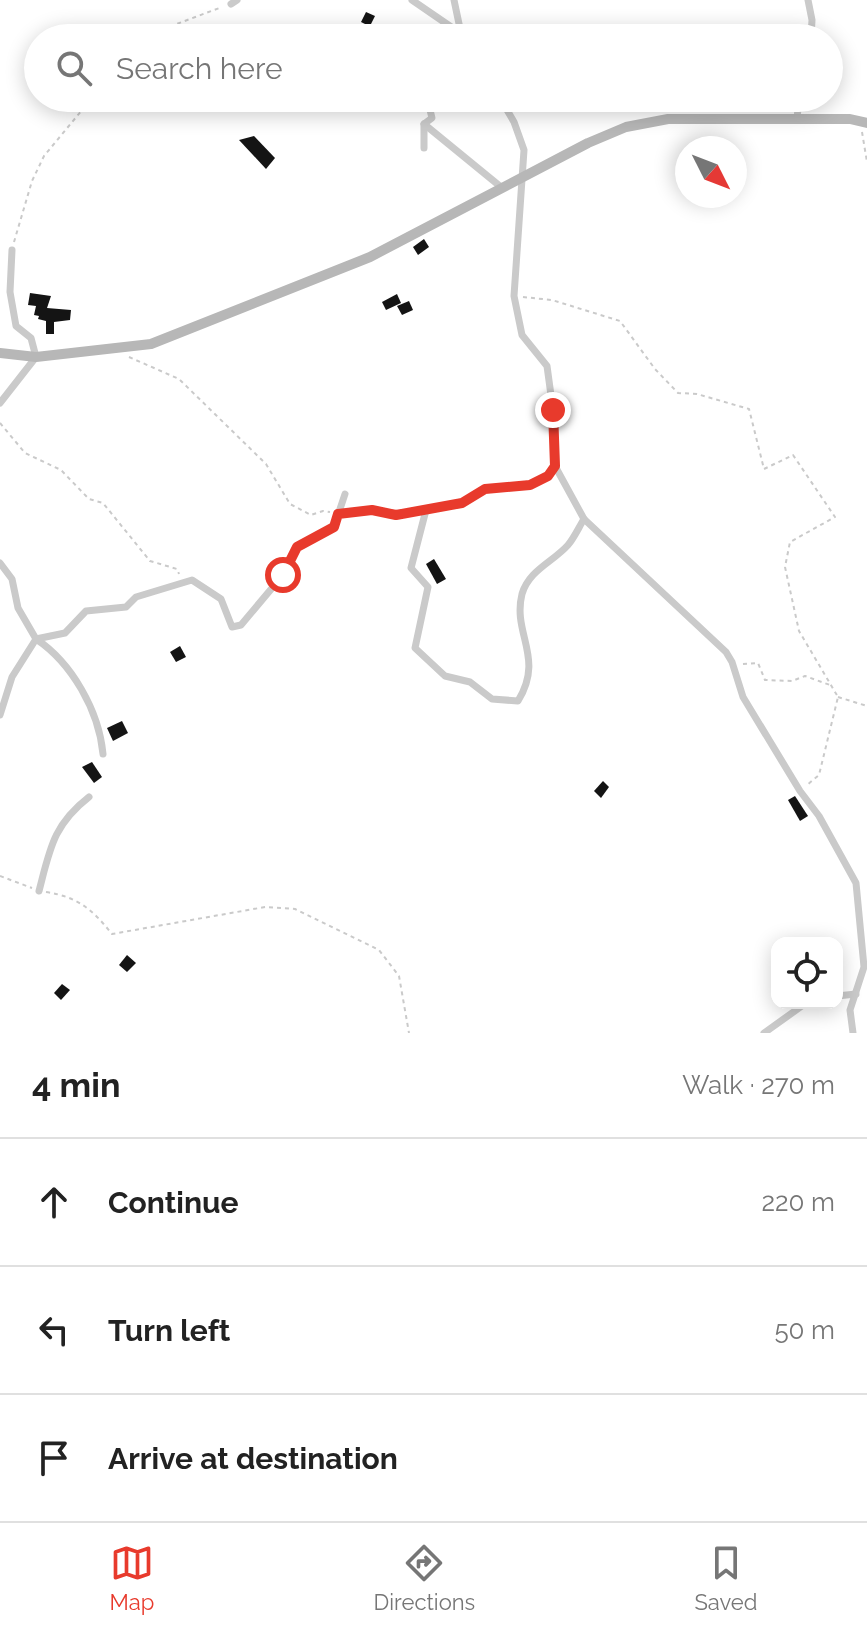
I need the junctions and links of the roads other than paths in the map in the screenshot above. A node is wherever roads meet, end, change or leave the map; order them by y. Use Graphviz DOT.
graph roads {
  1 [pos="412,0"];
  2 [pos="454,0"];
  3 [pos="808,0"];
  4 [pos="445,24"];
  5 [pos="457,24"];
  6 [pos="812,24"];
  7 [pos="430,112"];
  8 [pos="508,112"];
  9 [pos="798,112"];
  10 [pos="797,119"];
  11 [pos="865,122"];
  12 [pos="424,124"];
  13 [pos="424,148"];
  14 [pos="520,177"];
  15 [pos="501,187"];
  16 [pos="12,250"];
  17 [pos="0,353"];
  18 [pos="36,357"];
  19 [pos="0,403"];
  20 [pos="555,466"];
  21 [pos="345,494"];
  22 [pos="584,519"];
  23 [pos="0,563"];
  24 [pos="36,639"];
  25 [pos="0,715"];
  26 [pos="103,754"];
  27 [pos="89,797"];
  28 [pos="39,891"];
  29 [pos="856,994"];
  30 [pos="843,995"];
  31 [pos="798,1009"];
  32 [pos="764,1033"];
  33 [pos="853,1033"];
  1 -- 4 [label="street"];
  2 -- 5 [label="street"];
  3 -- 6 [label="street"];
  7 -- 12 [label="street"];
  8 -- 14 [label="street"];
  9 -- 10 [label="street"];
  10 -- 11 [label="street"];
  10 -- 14 [label="street"];
  12 -- 13 [label="street"];
  12 -- 15 [label="street"];
  14 -- 15 [label="street"];
  14 -- 20 [label="street"];
  15 -- 18 [label="street"];
  16 -- 18 [label="street"];
  17 -- 18 [label="street"];
  18 -- 19 [label="street"];
  20 -- 22 [label="street"];
  20 -- 22 [label="street"];
  21 -- 24 [label="street"];
  22 -- 29 [label="street"];
  23 -- 24 [label="street"];
  24 -- 25 [label="street"];
  24 -- 26 [label="street"];
  27 -- 28 [label="street"];
  29 -- 30 [label="street"];
  29 -- 33 [label="street"];
  31 -- 32 [label="street"];
}
